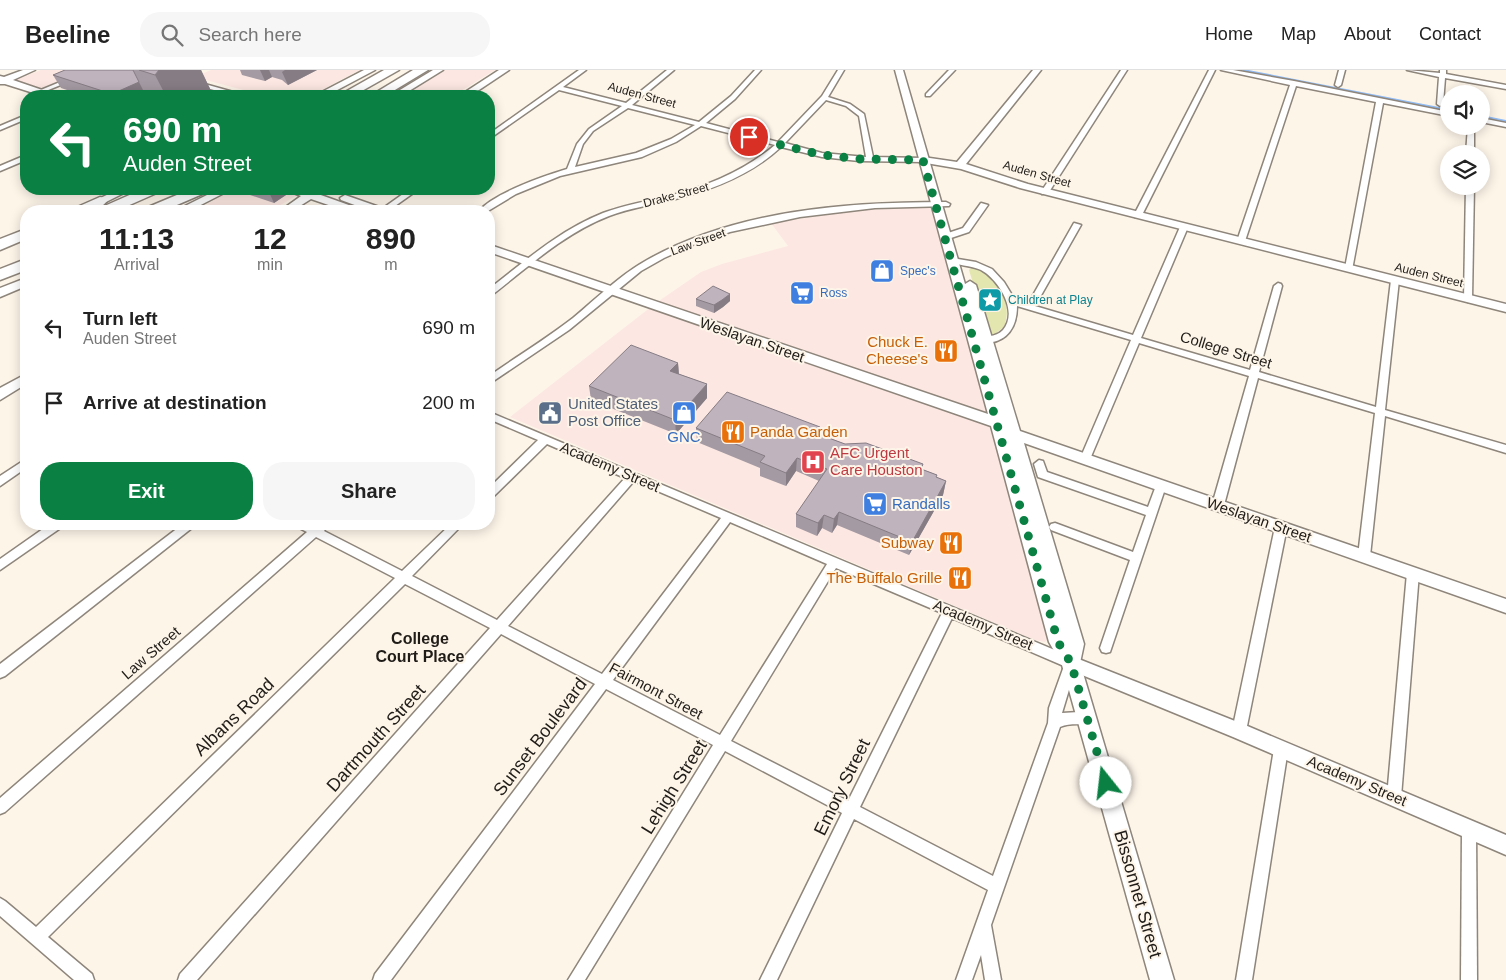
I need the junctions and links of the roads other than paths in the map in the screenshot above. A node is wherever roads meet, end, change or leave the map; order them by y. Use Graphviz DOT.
graph roads {
  1 [pos="17,70"];
  2 [pos="31,70"];
  3 [pos="94,70"];
  4 [pos="371,70"];
  5 [pos="380,70"];
  6 [pos="393,70"];
  7 [pos="406,70"];
  8 [pos="422,70"];
  9 [pos="505,70"];
  10 [pos="583,70"];
  11 [pos="671,70"];
  12 [pos="758,70"];
  13 [pos="841,70"];
  14 [pos="899,70"];
  15 [pos="907,70"];
  16 [pos="1037,70"];
  17 [pos="1124,70"];
  18 [pos="1212,70"];
  19 [pos="1224,70"];
  20 [pos="1342,70"];
  21 [pos="1410,70"];
  22 [pos="437,71"];
  23 [pos="950,71"];
  24 [pos="1443,73"];
  25 [pos="1,81"];
  26 [pos="187,82"];
  27 [pos="1294,83"];
  28 [pos="1338,85"];
  29 [pos="558,88"];
  30 [pos="1506,88"];
  31 [pos="25,90"];
  32 [pos="46,90"];
  33 [pos="224,90"];
  34 [pos="331,90"];
  35 [pos="343,90"];
  36 [pos="355,90"];
  37 [pos="369,90"];
  38 [pos="385,90"];
  39 [pos="400,90"];
  40 [pos="405,90"];
  41 [pos="473,90"];
  42 [pos="928,95"];
  43 [pos="910,97"];
  44 [pos="825,98"];
  45 [pos="1380,100"];
  46 [pos="628,105"];
  47 [pos="1440,112"];
  48 [pos="20,120"];
  49 [pos="1490,122"];
  50 [pos="702,125"];
  51 [pos="1506,125"];
  52 [pos="0,128"];
  53 [pos="495,133"];
  54 [pos="780,146"];
  55 [pos="870,159"];
  56 [pos="20,160"];
  57 [pos="929,160"];
  58 [pos="960,165"];
  59 [pos="0,168"];
  60 [pos="570,171"];
  61 [pos="1045,192"];
  62 [pos="118,195"];
  63 [pos="136,195"];
  64 [pos="163,195"];
  65 [pos="181,195"];
  66 [pos="188,195"];
  67 [pos="215,195"];
  68 [pos="309,195"];
  69 [pos="326,195"];
  70 [pos="332,195"];
  71 [pos="406,195"];
  72 [pos="1470,195"];
  73 [pos="941,204"];
  74 [pos="103,205"];
  75 [pos="105,205"];
  76 [pos="141,205"];
  77 [pos="159,205"];
  78 [pos="165,205"];
  79 [pos="194,205"];
  80 [pos="294,205"];
  81 [pos="345,205"];
  82 [pos="363,205"];
  83 [pos="391,205"];
  84 [pos="493,205"];
  85 [pos="984,205"];
  86 [pos="1138,215"];
  87 [pos="1077,225"];
  88 [pos="1184,228"];
  89 [pos="20,235"];
  90 [pos="950,236"];
  91 [pos="1241,241"];
  92 [pos="0,243"];
  93 [pos="20,247"];
  94 [pos="495,251"];
  95 [pos="0,255"];
  96 [pos="20,257"];
  97 [pos="495,259"];
  98 [pos="958,261"];
  99 [pos="0,265"];
  100 [pos="525,266"];
  101 [pos="20,267"];
  102 [pos="1349,268"];
  103 [pos="0,275"];
  104 [pos="1395,280"];
  105 [pos="20,285"];
  106 [pos="1278,286"];
  107 [pos="495,289"];
  108 [pos="0,293"];
  109 [pos="606,294"];
  110 [pos="1468,299"];
  111 [pos="1012,302"];
  112 [pos="1030,308"];
  113 [pos="1506,308"];
  114 [pos="1137,339"];
  115 [pos="980,340"];
  116 [pos="1255,374"];
  117 [pos="495,376"];
  118 [pos="20,382"];
  119 [pos="0,395"];
  120 [pos="1381,412"];
  121 [pos="495,418"];
  122 [pos="1003,431"];
  123 [pos="545,439"];
  124 [pos="1506,449"];
  125 [pos="1085,459"];
  126 [pos="1039,464"];
  127 [pos="20,467"];
  128 [pos="633,476"];
  129 [pos="0,482"];
  130 [pos="1161,486"];
  131 [pos="495,488"];
  132 [pos="1218,505"];
  133 [pos="1152,513"];
  134 [pos="728,517"];
  135 [pos="1055,527"];
  136 [pos="1281,527"];
  137 [pos="50,530"];
  138 [pos="183,530"];
  139 [pos="318,530"];
  140 [pos="323,530"];
  141 [pos="452,530"];
  142 [pos="1364,556"];
  143 [pos="1137,558"];
  144 [pos="834,562"];
  145 [pos="0,565"];
  146 [pos="1413,573"];
  147 [pos="404,577"];
  148 [pos="1506,606"];
  149 [pos="949,611"];
  150 [pos="499,627"];
  151 [pos="1106,648"];
  152 [pos="1071,663"];
  153 [pos="0,672"];
  154 [pos="605,682"];
  155 [pos="1088,718"];
  156 [pos="1055,723"];
  157 [pos="1239,731"];
  158 [pos="722,743"];
  159 [pos="1281,749"];
  160 [pos="1394,797"];
  161 [pos="0,806"];
  162 [pos="851,811"];
  163 [pos="1470,829"];
  164 [pos="1506,845"];
  165 [pos="997,886"];
  166 [pos="0,906"];
  167 [pos="983,926"];
  168 [pos="37,937"];
  169 [pos="86,980"];
  170 [pos="186,980"];
  171 [pos="381,980"];
  172 [pos="576,980"];
  173 [pos="768,980"];
  174 [pos="964,980"];
  175 [pos="992,980"];
  176 [pos="1162,980"];
  177 [pos="1244,980"];
  178 [pos="1469,980"];
  1 -- 25 [label="main road"];
  2 -- 25 [label="main road"];
  3 -- 32 [label="street"];
  4 -- 34 [label="main road"];
  5 -- 35 [label="highway"];
  6 -- 36 [label="highway"];
  7 -- 37 [label="highway"];
  8 -- 38 [label="highway"];
  9 -- 41 [label="main road"];
  10 -- 29 [label="street"];
  11 -- 46 [label="street"];
  12 -- 50 [label="street"];
  13 -- 44 [label="street, Drake Street"];
  14 -- 43 [label="main road, Bissonnet Street"];
  15 -- 43 [label="main road, Bissonnet Street"];
  16 -- 58 [label="street"];
  17 -- 61 [label="street"];
  18 -- 86 [label="street"];
  19 -- 27 [label="street"];
  20 -- 28 [label="street"];
  21 -- 24 [label="street"];
  22 -- 39 [label="highway"];
  22 -- 40 [label="main road"];
  23 -- 42 [label="street"];
  24 -- 30 [label="street"];
  25 -- 31 [label="main road"];
  26 -- 33 [label="street"];
  27 -- 45 [label="street"];
  27 -- 91 [label="street"];
  29 -- 46 [label="street, Auden Street"];
  29 -- 53 [label="street"];
  43 -- 57 [label="main road, Bissonnet Street"];
  44 -- 54 [label="street, Drake Street"];
  44 -- 55 [label="street"];
  45 -- 47 [label="street"];
  45 -- 102 [label="street"];
  46 -- 50 [label="street, Auden Street"];
  46 -- 60 [label="street"];
  48 -- 52 [label="street"];
  49 -- 51 [label="street"];
  50 -- 54 [label="street, Auden Street"];
  50 -- 60 [label="street"];
  54 -- 55 [label="street, Auden Street"];
  54 -- 100 [label="street, Drake Street"];
  55 -- 57 [label="street, Auden Street"];
  56 -- 59 [label="street"];
  57 -- 58 [label="street, Auden Street"];
  57 -- 73 [label="main road, Bissonnet Street"];
  58 -- 61 [label="street, Auden Street"];
  60 -- 84 [label="street"];
  61 -- 86 [label="street, Auden Street"];
  62 -- 74 [label="main road"];
  63 -- 75 [label="highway"];
  64 -- 76 [label="highway"];
  65 -- 77 [label="highway"];
  66 -- 78 [label="highway"];
  67 -- 79 [label="main road"];
  68 -- 80 [label="main road"];
  69 -- 81 [label="main road"];
  70 -- 82 [label="main road"];
  71 -- 83 [label="street"];
  72 -- 110 [label="street"];
  73 -- 90 [label="main road, Bissonnet Street"];
  73 -- 109 [label="street, Law Street"];
  85 -- 90 [label="street"];
  86 -- 88 [label="street, Auden Street"];
  87 -- 112 [label="street"];
  88 -- 91 [label="street, Auden Street"];
  88 -- 114 [label="street"];
  89 -- 92 [label="highway"];
  90 -- 98 [label="main road, Bissonnet Street"];
  91 -- 102 [label="street, Auden Street"];
  93 -- 95 [label="highway"];
  94 -- 100 [label="main road, Weslayan Street"];
  96 -- 99 [label="highway"];
  97 -- 100 [label="main road, Weslayan Street"];
  98 -- 111 [label="street"];
  98 -- 115 [label="main road, Bissonnet Street"];
  100 -- 107 [label="street, Drake Street"];
  100 -- 109 [label="main road, Weslayan Street"];
  101 -- 103 [label="highway"];
  102 -- 104 [label="street, Auden Street"];
  104 -- 110 [label="street, Auden Street"];
  104 -- 120 [label="street"];
  105 -- 108 [label="main road"];
  106 -- 116 [label="street"];
  109 -- 117 [label="street, Law Street"];
  109 -- 122 [label="main road, Weslayan Street"];
  110 -- 113 [label="street, Auden Street"];
  111 -- 112 [label="street, College Street"];
  111 -- 115 [label="street"];
  112 -- 114 [label="street, College Street"];
  114 -- 116 [label="street, College Street"];
  114 -- 125 [label="street"];
  115 -- 122 [label="main road, Bissonnet Street"];
  116 -- 120 [label="street, College Street"];
  116 -- 132 [label="street"];
  118 -- 119 [label="main road"];
  120 -- 124 [label="street, College Street"];
  120 -- 142 [label="street"];
  121 -- 123 [label="street, Academy Street"];
  122 -- 125 [label="main road, Weslayan Street"];
  122 -- 152 [label="main road, Bissonnet Street"];
  123 -- 128 [label="street, Academy Street"];
  123 -- 131 [label="street"];
  125 -- 130 [label="main road, Weslayan Street"];
  126 -- 133 [label="street"];
  127 -- 129 [label="street"];
  128 -- 134 [label="street, Academy Street"];
  128 -- 150 [label="street, Dartmouth Street"];
  130 -- 132 [label="main road, Weslayan Street"];
  130 -- 133 [label="street"];
  132 -- 136 [label="main road, Weslayan Street"];
  133 -- 143 [label="street"];
  134 -- 144 [label="street, Academy Street"];
  134 -- 154 [label="street, Sunset Boulevard"];
  135 -- 143 [label="street"];
  136 -- 142 [label="main road, Weslayan Street"];
  136 -- 157 [label="street"];
  137 -- 145 [label="street"];
  138 -- 153 [label="street"];
  139 -- 161 [label="street, Law Street"];
  140 -- 147 [label="street, Fairmont Street"];
  141 -- 147 [label="street, Albans Road"];
  142 -- 146 [label="main road, Weslayan Street"];
  143 -- 151 [label="street"];
  144 -- 149 [label="street, Academy Street"];
  144 -- 158 [label="street, Lehigh Street"];
  146 -- 148 [label="main road, Weslayan Street"];
  146 -- 160 [label="street"];
  147 -- 150 [label="street, Fairmont Street"];
  147 -- 168 [label="street, Albans Road"];
  149 -- 152 [label="street, Academy Street"];
  149 -- 162 [label="street, Emory Street"];
  150 -- 154 [label="street, Fairmont Street"];
  150 -- 170 [label="street, Dartmouth Street"];
  152 -- 155 [label="main road, Bissonnet Street"];
  152 -- 156 [label="street"];
  152 -- 157 [label="street, Academy Street"];
  154 -- 158 [label="street, Fairmont Street"];
  154 -- 171 [label="street, Sunset Boulevard"];
  155 -- 156 [label="street"];
  155 -- 176 [label="main road, Bissonnet Street"];
  156 -- 165 [label="street"];
  157 -- 159 [label="street, Academy Street"];
  158 -- 162 [label="street, Fairmont Street"];
  158 -- 172 [label="street, Lehigh Street"];
  159 -- 160 [label="street, Academy Street"];
  159 -- 177 [label="street"];
  160 -- 163 [label="street, Academy Street"];
  162 -- 165 [label="street, Fairmont Street"];
  162 -- 173 [label="street, Emory Street"];
  163 -- 164 [label="street, Academy Street"];
  163 -- 178 [label="street"];
  165 -- 167 [label="street"];
  166 -- 168 [label="street"];
  167 -- 174 [label="street"];
  167 -- 175 [label="street"];
  168 -- 169 [label="street"];
}
